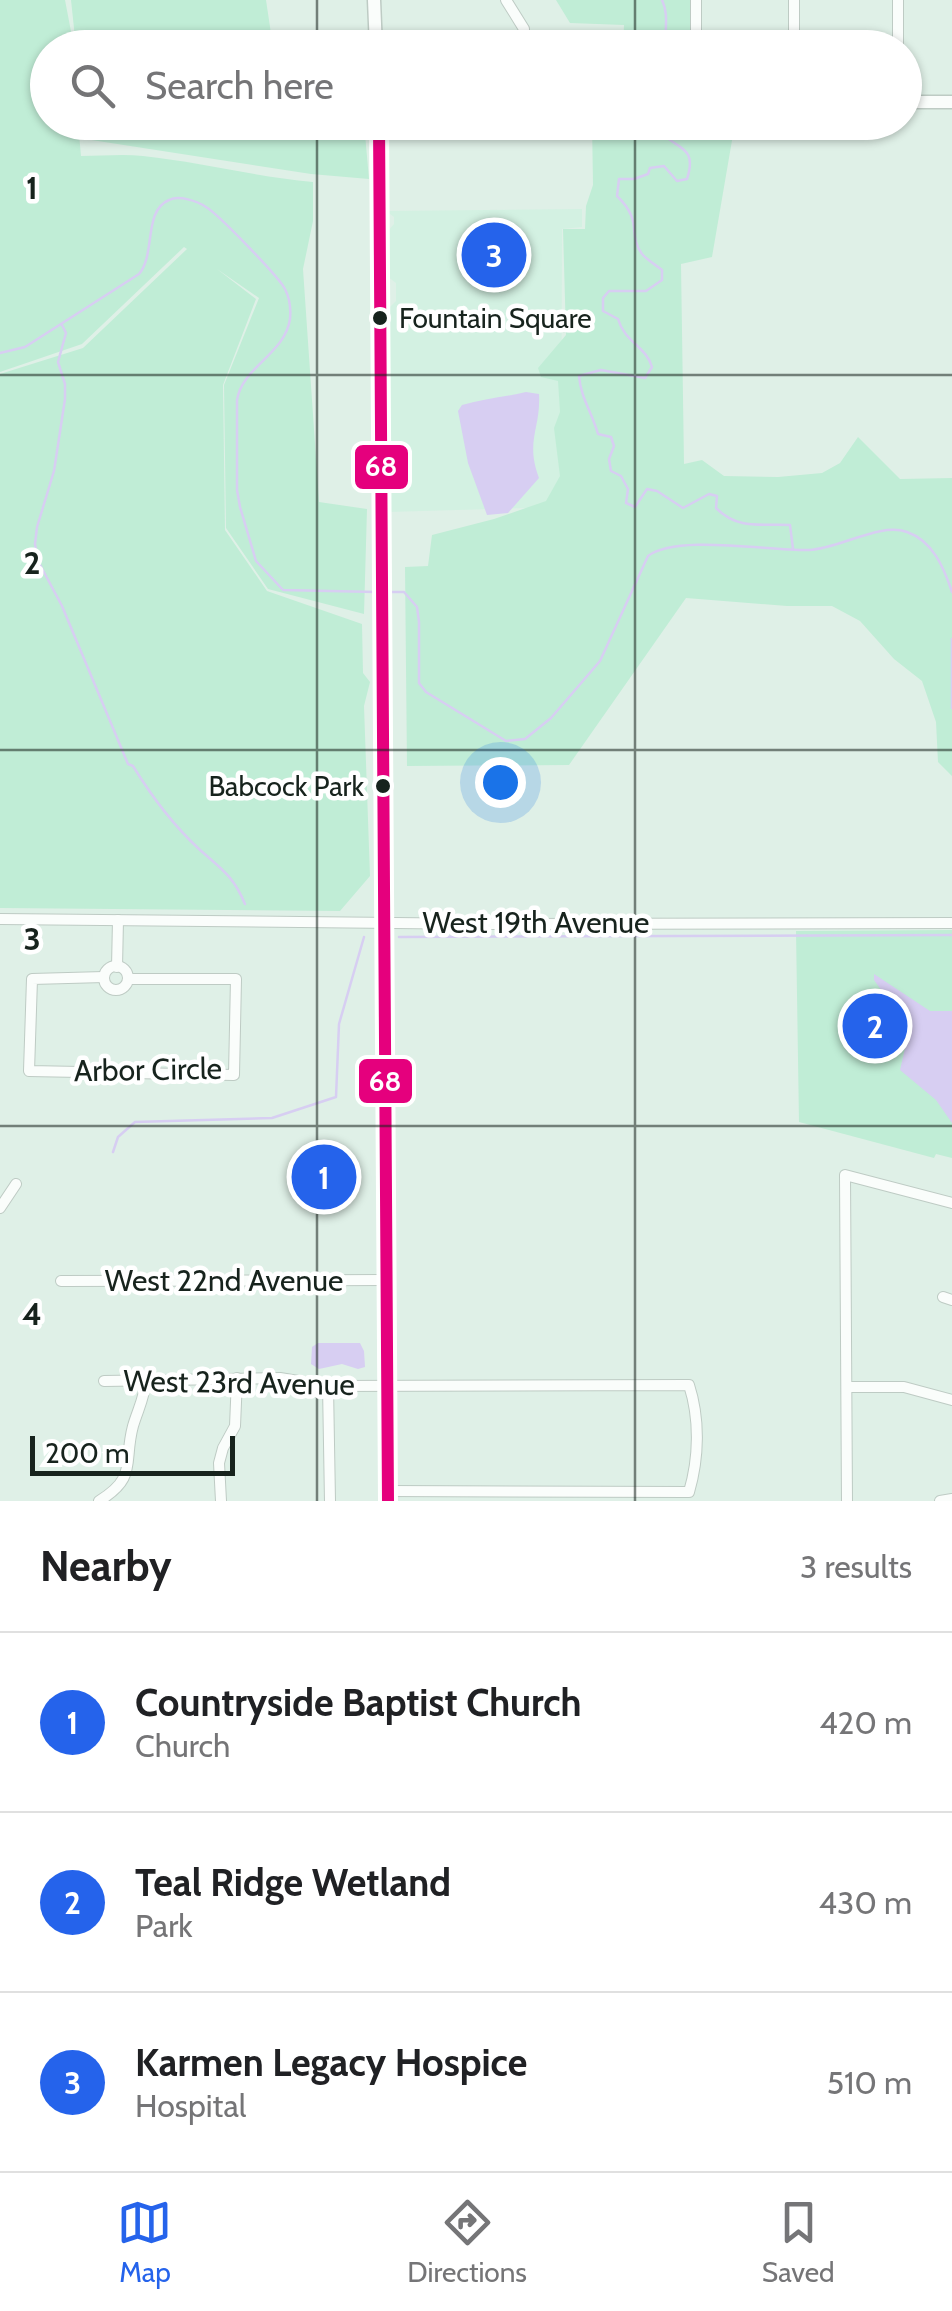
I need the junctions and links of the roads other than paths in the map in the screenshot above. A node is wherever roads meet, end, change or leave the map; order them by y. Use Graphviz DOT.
graph roads {
  1 [pos="374,0"];
  2 [pos="506,0"];
  3 [pos="696,0"];
  4 [pos="794,0"];
  5 [pos="898,0"];
  6 [pos="375,30"];
  7 [pos="524,30"];
  8 [pos="696,30"];
  9 [pos="794,30"];
  10 [pos="898,30"];
  11 [pos="922,102"];
  12 [pos="952,102"];
  13 [pos="379,140"];
  14 [pos="0,920"];
  15 [pos="118,920"];
  16 [pos="386,923"];
  17 [pos="952,924"];
  18 [pos="117,966"];
  19 [pos="104,978"];
  20 [pos="128,979"];
  21 [pos="16,1184"];
  22 [pos="952,1203"];
  23 [pos="0,1208"];
  24 [pos="387,1280"];
  25 [pos="60,1281"];
  26 [pos="237,1378"];
  27 [pos="146,1379"];
  28 [pos="104,1381"];
  29 [pos="387,1385"];
  30 [pos="328,1386"];
  31 [pos="847,1387"];
  32 [pos="952,1400"];
  33 [pos="388,1496"];
  34 [pos="99,1501"];
  35 [pos="221,1501"];
  36 [pos="330,1501"];
  37 [pos="847,1501"];
  1 -- 6 [label="main road"];
  2 -- 7 [label="street"];
  3 -- 8 [label="street"];
  4 -- 9 [label="street"];
  5 -- 10 [label="street"];
  11 -- 12 [label="main road"];
  13 -- 16 [label="main road"];
  14 -- 15 [label="street, West 19th Avenue"];
  15 -- 16 [label="street, West 19th Avenue"];
  15 -- 18 [label="street"];
  16 -- 17 [label="street, West 19th Avenue"];
  16 -- 24 [label="street"];
  18 -- 19 [label="street"];
  18 -- 20 [label="street"];
  19 -- 20 [label="street"];
  19 -- 20 [label="street, Arbor Circle"];
  21 -- 23 [label="street"];
  22 -- 31 [label="street"];
  24 -- 25 [label="street, West 22nd Avenue"];
  24 -- 29 [label="street"];
  26 -- 27 [label="street, West 23rd Avenue"];
  26 -- 30 [label="street, West 23rd Avenue"];
  26 -- 35 [label="street"];
  27 -- 28 [label="street, West 23rd Avenue"];
  27 -- 34 [label="street"];
  29 -- 30 [label="street, West 23rd Avenue"];
  29 -- 33 [label="street"];
  29 -- 33 [label="street, West 23rd Avenue"];
  30 -- 36 [label="street"];
  31 -- 32 [label="street"];
  31 -- 37 [label="street"];
}
